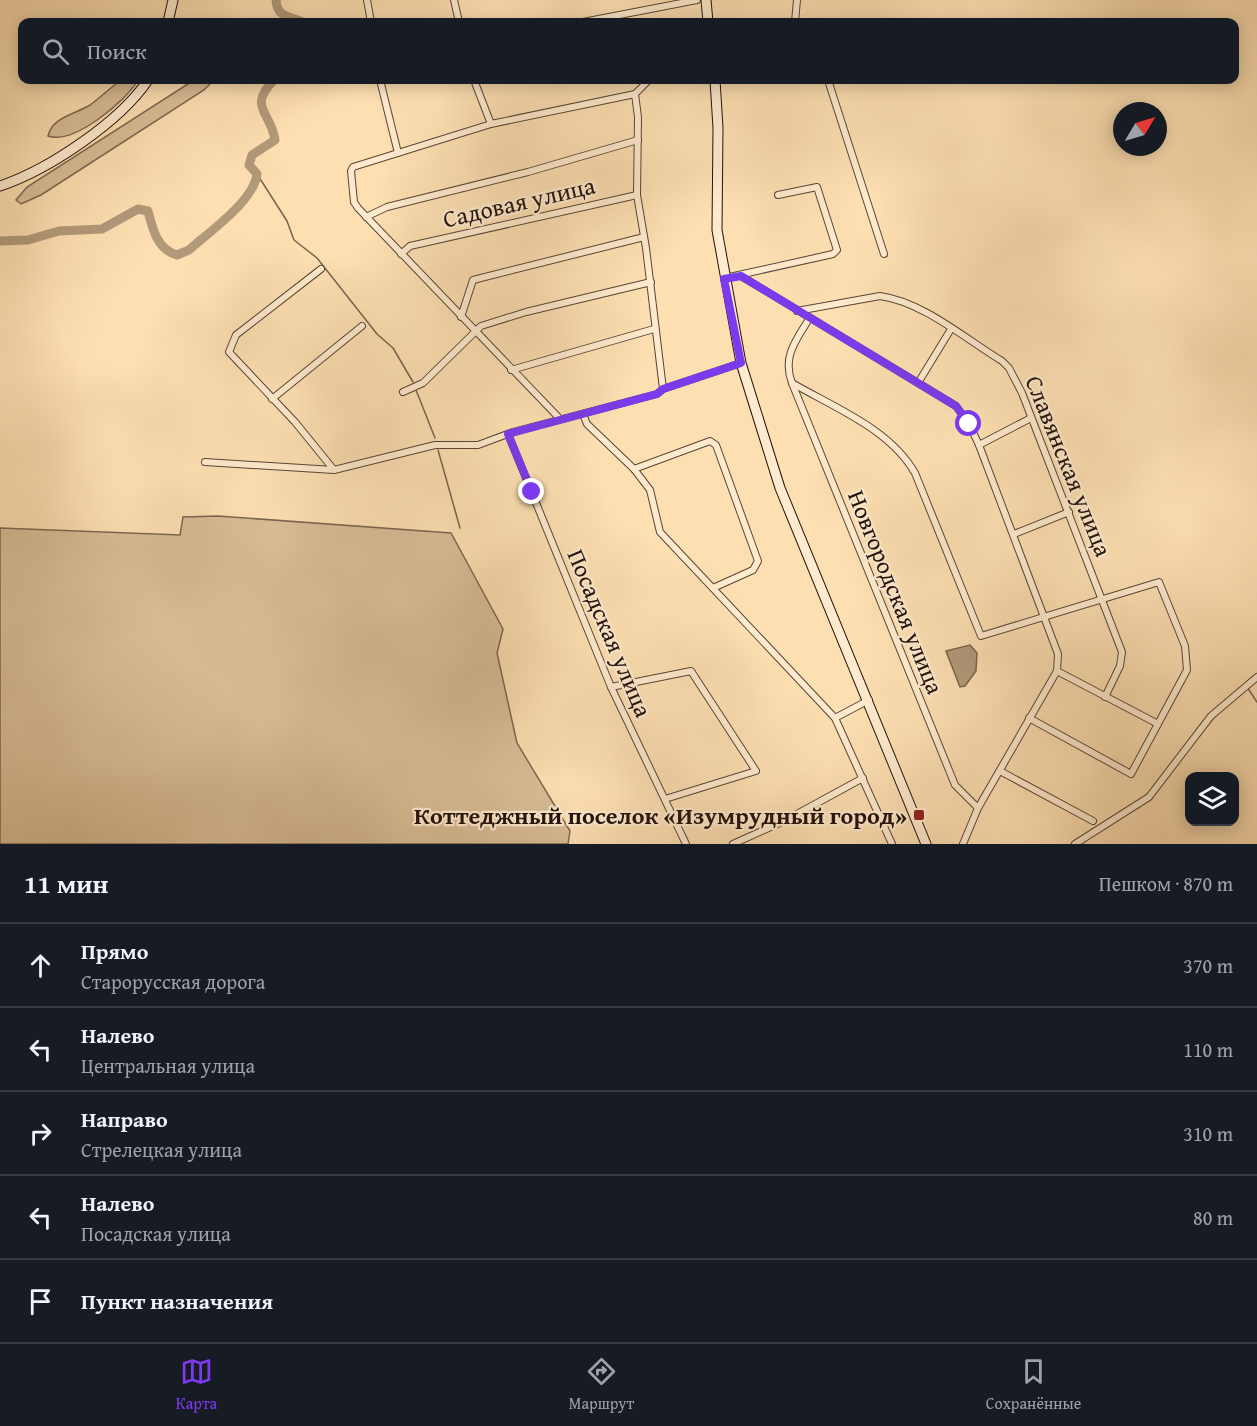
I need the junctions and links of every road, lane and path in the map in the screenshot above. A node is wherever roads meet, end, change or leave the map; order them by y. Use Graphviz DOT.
graph roads {
  1 [pos="172,0"];
  2 [pos="367,0"];
  3 [pos="454,0"];
  4 [pos="697,0"];
  5 [pos="706,0"];
  6 [pos="797,0"];
  7 [pos="169,18"];
  8 [pos="370,18"];
  9 [pos="458,18"];
  10 [pos="604,18"];
  11 [pos="708,18"];
  12 [pos="795,18"];
  13 [pos="145,84"];
  14 [pos="381,84"];
  15 [pos="476,84"];
  16 [pos="645,84"];
  17 [pos="715,84"];
  18 [pos="829,84"];
  19 [pos="635,94"];
  20 [pos="491,124"];
  21 [pos="638,140"];
  22 [pos="398,153"];
  23 [pos="0,186"];
  24 [pos="637,195"];
  25 [pos="778,195"];
  26 [pos="366,217"];
  27 [pos="644,237"];
  28 [pos="401,254"];
  29 [pos="884,254"];
  30 [pos="321,269"];
  31 [pos="741,276"];
  32 [pos="724,279"];
  33 [pos="651,282"];
  34 [pos="796,311"];
  35 [pos="461,316"];
  36 [pos="809,319"];
  37 [pos="362,326"];
  38 [pos="654,329"];
  39 [pos="951,329"];
  40 [pos="476,333"];
  41 [pos="741,363"];
  42 [pos="511,370"];
  43 [pos="792,383"];
  44 [pos="918,383"];
  45 [pos="663,389"];
  46 [pos="403,392"];
  47 [pos="272,399"];
  48 [pos="583,414"];
  49 [pos="1031,418"];
  50 [pos="560,420"];
  51 [pos="508,434"];
  52 [pos="979,445"];
  53 [pos="205,462"];
  54 [pos="634,469"];
  55 [pos="334,470"];
  56 [pos="1069,512"];
  57 [pos="1014,534"];
  58 [pos="713,588"];
  59 [pos="1103,599"];
  60 [pos="1045,617"];
  61 [pos="1057,671"];
  62 [pos="1257,677"];
  63 [pos="611,687"];
  64 [pos="1105,697"];
  65 [pos="869,700"];
  66 [pos="836,718"];
  67 [pos="1029,718"];
  68 [pos="1158,724"];
  69 [pos="1000,771"];
  70 [pos="863,778"];
  71 [pos="665,799"];
  72 [pos="978,808"];
  73 [pos="1093,821"];
  74 [pos="686,844"];
  75 [pos="733,844"];
  76 [pos="892,844"];
  77 [pos="926,844"];
  78 [pos="963,844"];
  79 [pos="1075,844"];
  1 -- 7 [label="main road"];
  2 -- 8 [label="street"];
  3 -- 9 [label="street"];
  4 -- 10 [label="street"];
  5 -- 11 [label="main road"];
  6 -- 12 [label="street"];
  13 -- 23 [label="main road"];
  14 -- 22 [label="street"];
  15 -- 20 [label="street"];
  16 -- 19 [label="street"];
  17 -- 32 [label="main road"];
  18 -- 29 [label="street"];
  19 -- 20 [label="street"];
  19 -- 21 [label="street"];
  20 -- 22 [label="street"];
  21 -- 24 [label="street"];
  21 -- 26 [label="street"];
  22 -- 26 [label="street"];
  24 -- 27 [label="street"];
  24 -- 28 [label="street, Садовая улица"];
  25 -- 31 [label="street"];
  26 -- 28 [label="street"];
  27 -- 33 [label="street"];
  27 -- 35 [label="street"];
  28 -- 35 [label="street"];
  30 -- 47 [label="street"];
  31 -- 32 [label="street"];
  31 -- 34 [label="street"];
  32 -- 41 [label="main road"];
  33 -- 38 [label="street"];
  33 -- 40 [label="street"];
  34 -- 36 [label="street"];
  34 -- 39 [label="street, Славянская улица"];
  35 -- 40 [label="street"];
  36 -- 43 [label="street, Новгородская улица"];
  36 -- 44 [label="street"];
  37 -- 47 [label="street"];
  38 -- 42 [label="street"];
  38 -- 45 [label="street"];
  39 -- 44 [label="street"];
  39 -- 49 [label="street, Славянская улица"];
  40 -- 42 [label="street"];
  40 -- 46 [label="street"];
  41 -- 45 [label="street"];
  41 -- 65 [label="main road"];
  42 -- 50 [label="street"];
  43 -- 60 [label="street"];
  43 -- 72 [label="street, Новгородская улица"];
  44 -- 52 [label="street"];
  45 -- 48 [label="street"];
  47 -- 55 [label="street"];
  48 -- 50 [label="street"];
  48 -- 54 [label="street"];
  49 -- 52 [label="street"];
  49 -- 56 [label="street, Славянская улица"];
  50 -- 51 [label="street"];
  51 -- 55 [label="street"];
  51 -- 63 [label="street, Посадская улица"];
  52 -- 57 [label="street"];
  53 -- 55 [label="street"];
  54 -- 58 [label="street"];
  54 -- 58 [label="street"];
  56 -- 57 [label="street"];
  56 -- 59 [label="street, Славянская улица"];
  57 -- 60 [label="street"];
  58 -- 66 [label="street"];
  59 -- 60 [label="street"];
  59 -- 64 [label="street, Славянская улица"];
  59 -- 68 [label="street"];
  60 -- 61 [label="street"];
  61 -- 64 [label="street"];
  61 -- 67 [label="street"];
  62 -- 79 [label="street"];
  63 -- 71 [label="street, Посадская улица"];
  63 -- 71 [label="street"];
  64 -- 68 [label="street"];
  65 -- 66 [label="street"];
  65 -- 77 [label="main road"];
  66 -- 70 [label="street"];
  67 -- 68 [label="street"];
  67 -- 69 [label="street"];
  69 -- 72 [label="street"];
  69 -- 73 [label="street"];
  70 -- 75 [label="street"];
  70 -- 76 [label="street"];
  71 -- 74 [label="street, Посадская улица"];
  72 -- 78 [label="street"];
}
